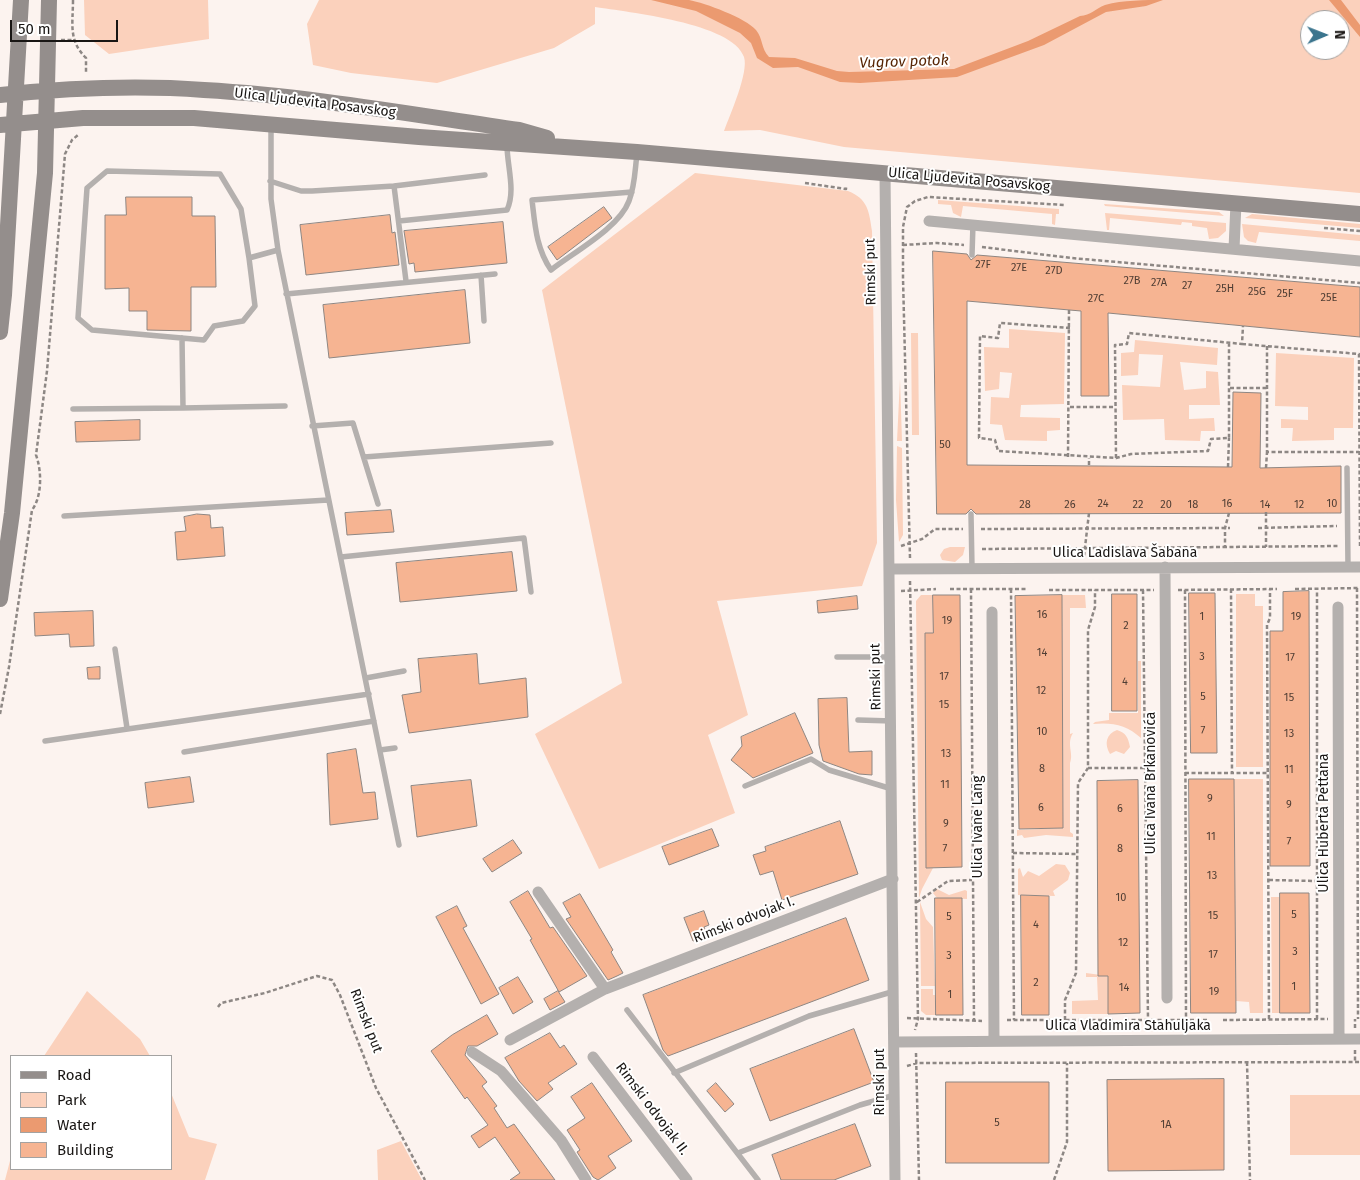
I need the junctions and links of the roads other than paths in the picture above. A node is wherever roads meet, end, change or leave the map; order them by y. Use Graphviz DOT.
graph roads {
  1 [pos="21,0"];
  2 [pos="49,0"];
  3 [pos="48,90"];
  4 [pos="0,95"];
  5 [pos="47,121"];
  6 [pos="271,124"];
  7 [pos="0,125"];
  8 [pos="507,142"];
  9 [pos="578,147"];
  10 [pos="637,152"];
  11 [pos="885,173"];
  12 [pos="485,175"];
  13 [pos="270,181"];
  14 [pos="394,186"];
  15 [pos="632,192"];
  16 [pos="1236,203"];
  17 [pos="1360,214"];
  18 [pos="929,220"];
  19 [pos="399,221"];
  20 [pos="973,224"];
  21 [pos="1234,249"];
  22 [pos="278,250"];
  23 [pos="972,255"];
  24 [pos="249,258"];
  25 [pos="1360,261"];
  26 [pos="495,274"];
  27 [pos="481,276"];
  28 [pos="406,281"];
  29 [pos="286,294"];
  30 [pos="484,321"];
  31 [pos="0,332"];
  32 [pos="182,338"];
  33 [pos="285,406"];
  34 [pos="183,408"];
  35 [pos="73,409"];
  36 [pos="312,426"];
  37 [pos="551,443"];
  38 [pos="364,457"];
  39 [pos="1347,468"];
  40 [pos="328,500"];
  41 [pos="378,504"];
  42 [pos="971,514"];
  43 [pos="64,516"];
  44 [pos="341,557"];
  45 [pos="1354,567"];
  46 [pos="972,568"];
  47 [pos="1165,568"];
  48 [pos="890,569"];
  49 [pos="531,592"];
  50 [pos="0,599"];
  51 [pos="1338,607"];
  52 [pos="992,612"];
  53 [pos="116,649"];
  54 [pos="837,657"];
  55 [pos="891,657"];
  56 [pos="404,671"];
  57 [pos="366,678"];
  58 [pos="369,694"];
  59 [pos="858,720"];
  60 [pos="374,721"];
  61 [pos="892,721"];
  62 [pos="127,728"];
  63 [pos="45,741"];
  64 [pos="395,748"];
  65 [pos="380,750"];
  66 [pos="184,752"];
  67 [pos="745,786"];
  68 [pos="892,789"];
  69 [pos="399,845"];
  70 [pos="893,879"];
  71 [pos="538,892"];
  72 [pos="605,989"];
  73 [pos="895,991"];
  74 [pos="1167,998"];
  75 [pos="627,1010"];
  76 [pos="1339,1039"];
  77 [pos="510,1040"];
  78 [pos="994,1041"];
  79 [pos="895,1042"];
  80 [pos="1358,1043"];
  81 [pos="472,1052"];
  82 [pos="593,1057"];
  83 [pos="674,1073"];
  84 [pos="895,1095"];
  85 [pos="738,1153"];
  86 [pos="586,1180"];
  87 [pos="687,1180"];
  88 [pos="758,1180"];
  89 [pos="895,1180"];
  1 -- 31 [label="main road"];
  2 -- 3 [label="main road"];
  3 -- 4 [label="main road, Ulica Ljudevita Posavskog"];
  3 -- 5 [label="main road"];
  3 -- 9 [label="main road, Ulica Ljudevita Posavskog"];
  5 -- 6 [label="main road, Ulica Ljudevita Posavskog"];
  5 -- 7 [label="main road, Ulica Ljudevita Posavskog"];
  5 -- 50 [label="main road"];
  6 -- 8 [label="main road, Ulica Ljudevita Posavskog"];
  6 -- 13 [label="lane"];
  8 -- 9 [label="main road, Ulica Ljudevita Posavskog"];
  8 -- 19 [label="lane"];
  9 -- 10 [label="main road, Ulica Ljudevita Posavskog"];
  10 -- 11 [label="main road, Ulica Ljudevita Posavskog"];
  10 -- 15 [label="lane"];
  11 -- 16 [label="main road, Ulica Ljudevita Posavskog"];
  11 -- 48 [label="street, Rimski put"];
  12 -- 14 [label="lane"];
  13 -- 14 [label="lane"];
  13 -- 22 [label="lane"];
  14 -- 19 [label="lane"];
  15 -- 15 [label="lane"];
  16 -- 17 [label="main road, Ulica Ljudevita Posavskog"];
  16 -- 21 [label="street"];
  18 -- 20 [label="street"];
  19 -- 28 [label="lane"];
  20 -- 21 [label="street"];
  20 -- 23 [label="lane"];
  21 -- 25 [label="street"];
  22 -- 24 [label="lane"];
  22 -- 29 [label="lane"];
  24 -- 32 [label="lane"];
  24 -- 32 [label="lane"];
  26 -- 27 [label="lane"];
  27 -- 28 [label="lane"];
  27 -- 30 [label="lane"];
  28 -- 29 [label="lane"];
  29 -- 36 [label="lane"];
  32 -- 34 [label="lane"];
  33 -- 34 [label="lane"];
  34 -- 35 [label="lane"];
  36 -- 38 [label="lane"];
  36 -- 40 [label="lane"];
  37 -- 38 [label="lane"];
  38 -- 41 [label="lane"];
  39 -- 45 [label="lane"];
  40 -- 43 [label="lane"];
  40 -- 44 [label="lane"];
  42 -- 46 [label="lane"];
  44 -- 49 [label="lane"];
  44 -- 57 [label="lane"];
  45 -- 47 [label="street, Ulica Ladislava Šabana"];
  46 -- 47 [label="street, Ulica Ladislava Šabana"];
  46 -- 48 [label="street, Ulica Ladislava Šabana"];
  47 -- 74 [label="street, Ulica Ivana Brkanovića"];
  48 -- 55 [label="street, Rimski put"];
  51 -- 76 [label="street, Ulica Huberta Pettana"];
  52 -- 78 [label="street, Ulica Ivane Lang"];
  53 -- 62 [label="lane"];
  54 -- 55 [label="lane"];
  55 -- 61 [label="street, Rimski put"];
  56 -- 57 [label="lane"];
  57 -- 58 [label="lane"];
  58 -- 60 [label="lane"];
  58 -- 62 [label="lane"];
  59 -- 61 [label="lane"];
  60 -- 65 [label="lane"];
  60 -- 66 [label="lane"];
  61 -- 68 [label="street, Rimski put"];
  62 -- 63 [label="lane"];
  64 -- 65 [label="lane"];
  65 -- 69 [label="lane"];
  67 -- 68 [label="lane"];
  68 -- 70 [label="street, Rimski put"];
  70 -- 72 [label="street, Rimski odvojak I."];
  70 -- 73 [label="street, Rimski put"];
  71 -- 72 [label="street"];
  72 -- 77 [label="street, Rimski odvojak I."];
  73 -- 79 [label="street, Rimski put"];
  73 -- 83 [label="lane"];
  75 -- 83 [label="lane"];
  76 -- 78 [label="street, Ulica Vladimira Stahuljaka"];
  76 -- 80 [label="street, Ulica Vladimira Stahuljaka"];
  78 -- 79 [label="street, Ulica Vladimira Stahuljaka"];
  79 -- 84 [label="street, Rimski put"];
  81 -- 86 [label="street"];
  82 -- 87 [label="street, Rimski odvojak II."];
  83 -- 85 [label="lane"];
  84 -- 85 [label="lane"];
  84 -- 89 [label="street, Rimski put"];
  85 -- 88 [label="lane"];
}
